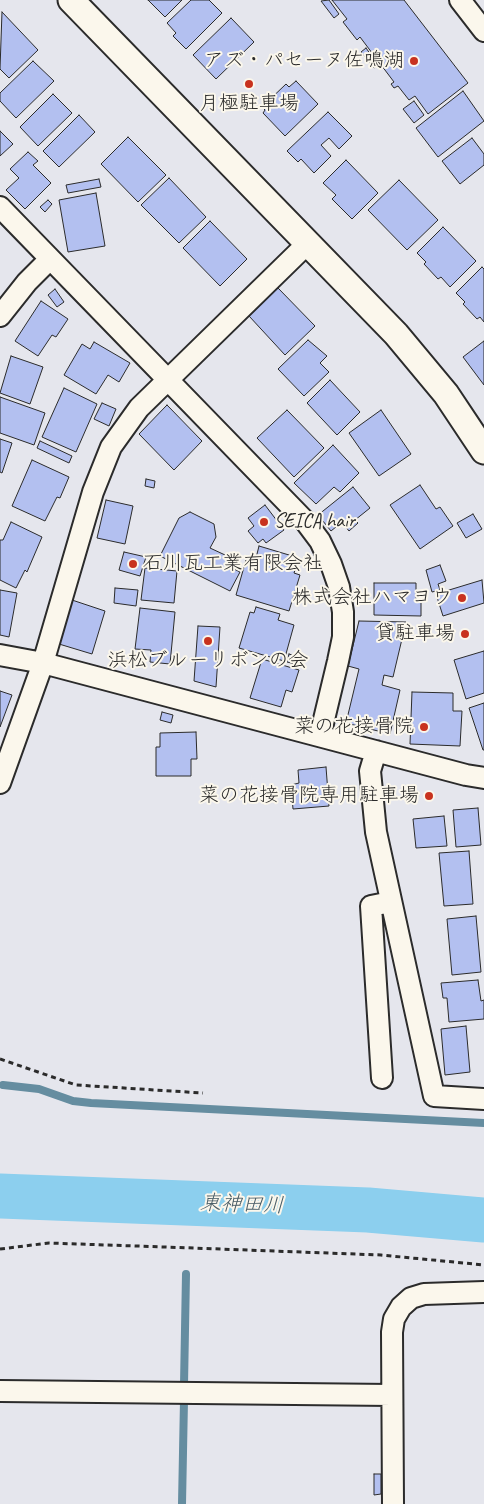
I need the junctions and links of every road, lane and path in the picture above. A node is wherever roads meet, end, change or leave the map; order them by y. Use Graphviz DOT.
graph roads {
  1 [pos="72,0"];
  2 [pos="460,0"];
  3 [pos="484,31"];
  4 [pos="0,207"];
  5 [pos="308,243"];
  6 [pos="50,259"];
  7 [pos="0,316"];
  8 [pos="168,380"];
  9 [pos="484,451"];
  10 [pos="0,655"];
  11 [pos="43,663"];
  12 [pos="320,736"];
  13 [pos="376,751"];
  14 [pos="484,778"];
  15 [pos="0,783"];
  16 [pos="391,902"];
  17 [pos="0,1059"];
  18 [pos="382,1078"];
  19 [pos="203,1093"];
  20 [pos="484,1099"];
  21 [pos="0,1249"];
  22 [pos="484,1265"];
  23 [pos="484,1292"];
  24 [pos="0,1391"];
  25 [pos="392,1395"];
  26 [pos="393,1504"];
  1 -- 5 [label="street"];
  2 -- 3 [label="street"];
  4 -- 6 [label="street"];
  5 -- 8 [label="street"];
  5 -- 9 [label="street"];
  6 -- 7 [label="street"];
  6 -- 8 [label="street"];
  8 -- 11 [label="street"];
  8 -- 12 [label="street"];
  10 -- 11 [label="street"];
  11 -- 12 [label="street"];
  11 -- 15 [label="street"];
  12 -- 13 [label="street"];
  13 -- 14 [label="street"];
  13 -- 16 [label="street"];
  16 -- 18 [label="street"];
  16 -- 20 [label="street"];
  17 -- 19 [label="path"];
  21 -- 22 [label="path"];
  23 -- 25 [label="street"];
  24 -- 25 [label="street"];
  25 -- 26 [label="street"];
}
